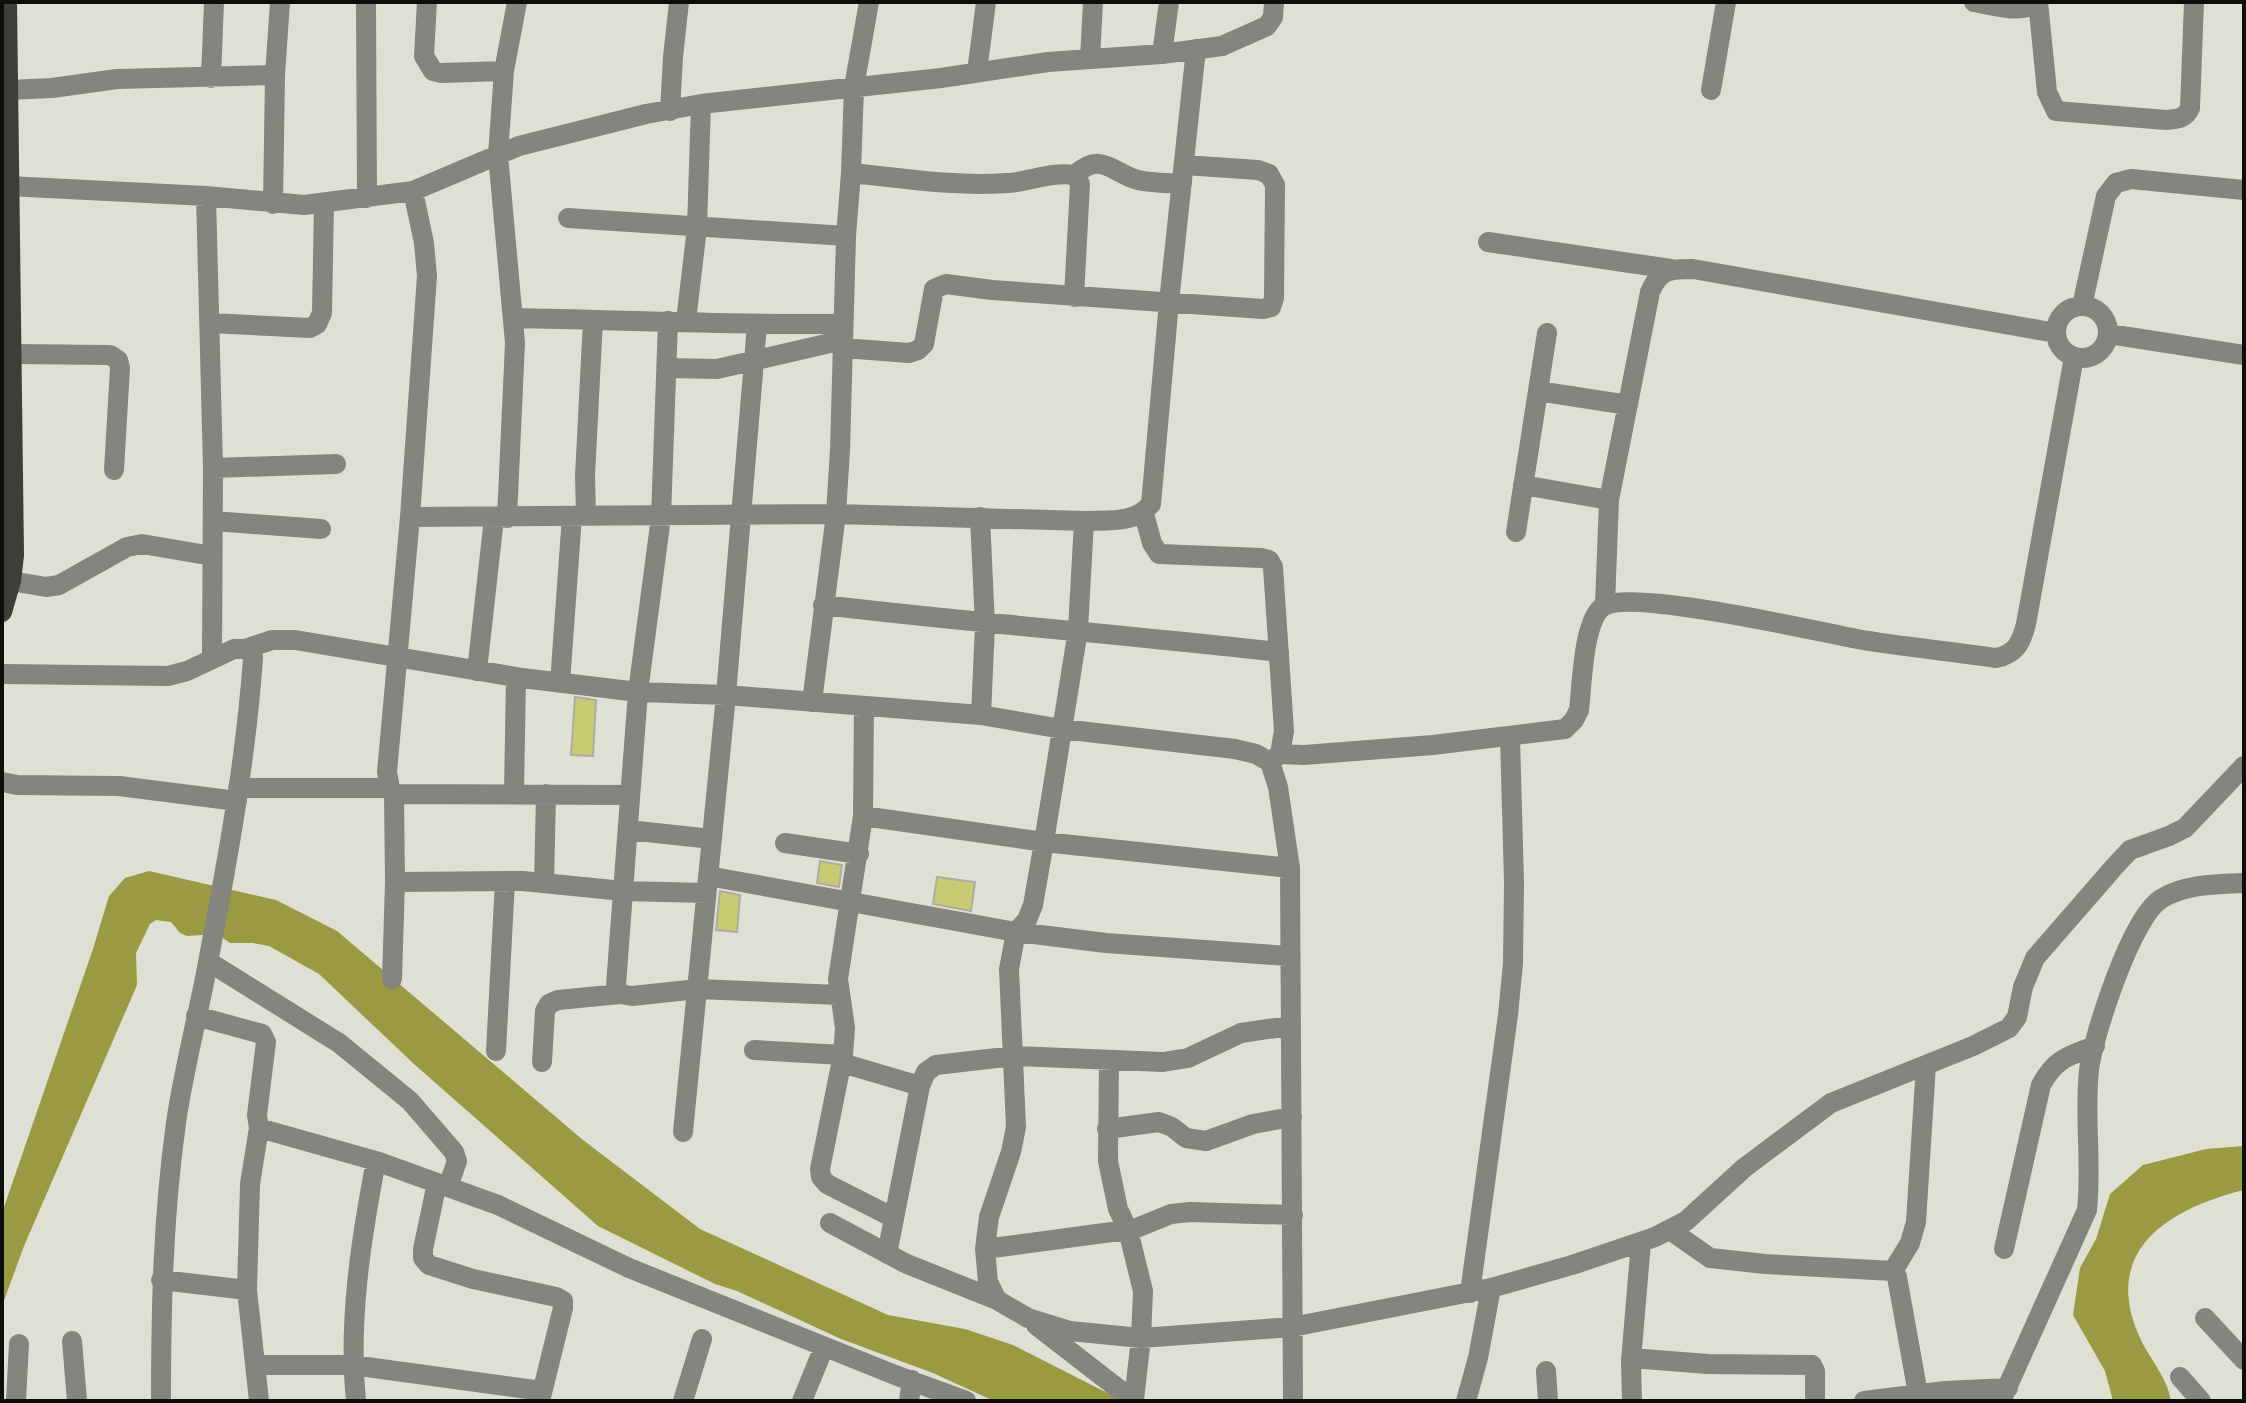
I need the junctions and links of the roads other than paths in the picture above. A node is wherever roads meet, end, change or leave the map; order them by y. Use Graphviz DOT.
graph roads {
  1 [pos="7,2"];
  2 [pos="214,2"];
  3 [pos="280,2"];
  4 [pos="366,2"];
  5 [pos="427,2"];
  6 [pos="517,2"];
  7 [pos="679,2"];
  8 [pos="869,2"];
  9 [pos="986,2"];
  10 [pos="1093,2"];
  11 [pos="1169,2"];
  12 [pos="1274,2"];
  13 [pos="1726,2"];
  14 [pos="1974,2"];
  15 [pos="2038,2"];
  16 [pos="2194,2"];
  17 [pos="1196,49"];
  18 [pos="1162,54"];
  19 [pos="1090,59"];
  20 [pos="504,71"];
  21 [pos="977,72"];
  22 [pos="275,75"];
  23 [pos="211,78"];
  24 [pos="854,87"];
  25 [pos="9,90"];
  26 [pos="1711,90"];
  27 [pos="701,104"];
  28 [pos="670,111"];
  29 [pos="498,155"];
  30 [pos="851,173"];
  31 [pos="1183,174"];
  32 [pos="1075,175"];
  33 [pos="8,186"];
  34 [pos="2244,190"];
  35 [pos="413,191"];
  36 [pos="206,196"];
  37 [pos="367,198"];
  38 [pos="273,204"];
  39 [pos="324,204"];
  40 [pos="568,218"];
  41 [pos="697,228"];
  42 [pos="846,236"];
  43 [pos="1488,242"];
  44 [pos="1671,269"];
  45 [pos="1074,297"];
  46 [pos="1169,302"];
  47 [pos="2082,306"];
  48 [pos="514,318"];
  49 [pos="593,320"];
  50 [pos="677,321"];
  51 [pos="210,323"];
  52 [pos="757,325"];
  53 [pos="1547,333"];
  54 [pos="2056,333"];
  55 [pos="2109,334"];
  56 [pos="843,337"];
  57 [pos="11,354"];
  58 [pos="2244,355"];
  59 [pos="2074,357"];
  60 [pos="754,362"];
  61 [pos="667,368"];
  62 [pos="1538,391"];
  63 [pos="1628,405"];
  64 [pos="336,464"];
  65 [pos="213,468"];
  66 [pos="114,470"];
  67 [pos="1523,485"];
  68 [pos="1609,500"];
  69 [pos="836,514"];
  70 [pos="1144,514"];
  71 [pos="579,515"];
  72 [pos="741,515"];
  73 [pos="410,517"];
  74 [pos="661,517"];
  75 [pos="980,517"];
  76 [pos="501,518"];
  77 [pos="213,521"];
  78 [pos="1084,521"];
  79 [pos="321,529"];
  80 [pos="1516,532"];
  81 [pos="212,556"];
  82 [pos="11,581"];
  83 [pos="823,605"];
  84 [pos="1605,605"];
  85 [pos="2,612"];
  86 [pos="985,625"];
  87 [pos="1078,630"];
  88 [pos="245,649"];
  89 [pos="1279,652"];
  90 [pos="396,658"];
  91 [pos="212,659"];
  92 [pos="477,671"];
  93 [pos="2,674"];
  94 [pos="516,677"];
  95 [pos="560,683"];
  96 [pos="638,692"];
  97 [pos="726,695"];
  98 [pos="812,702"];
  99 [pos="864,707"];
  100 [pos="981,715"];
  101 [pos="1062,729"];
  102 [pos="1510,737"];
  103 [pos="1275,758"];
  104 [pos="2241,774"];
  105 [pos="2,782"];
  106 [pos="392,791"];
  107 [pos="514,794"];
  108 [pos="546,794"];
  109 [pos="238,795"];
  110 [pos="630,795"];
  111 [pos="863,816"];
  112 [pos="628,830"];
  113 [pos="712,839"];
  114 [pos="1044,842"];
  115 [pos="785,843"];
  116 [pos="859,854"];
  117 [pos="1290,868"];
  118 [pos="505,881"];
  119 [pos="395,882"];
  120 [pos="544,883"];
  121 [pos="2244,883"];
  122 [pos="707,884"];
  123 [pos="623,891"];
  124 [pos="849,903"];
  125 [pos="1016,932"];
  126 [pos="1288,956"];
  127 [pos="209,958"];
  128 [pos="392,979"];
  129 [pos="698,989"];
  130 [pos="620,994"];
  131 [pos="839,995"];
  132 [pos="196,1016"];
  133 [pos="1289,1026"];
  134 [pos="2095,1046"];
  135 [pos="754,1050"];
  136 [pos="496,1051"];
  137 [pos="1014,1056"];
  138 [pos="843,1059"];
  139 [pos="1109,1060"];
  140 [pos="542,1062"];
  141 [pos="1926,1065"];
  142 [pos="920,1086"];
  143 [pos="1292,1117"];
  144 [pos="259,1128"];
  145 [pos="1107,1129"];
  146 [pos="683,1132"];
  147 [pos="376,1161"];
  148 [pos="443,1185"];
  149 [pos="1293,1215"];
  150 [pos="894,1218"];
  151 [pos="830,1223"];
  152 [pos="1128,1230"];
  153 [pos="1670,1230"];
  154 [pos="1641,1242"];
  155 [pos="985,1249"];
  156 [pos="2004,1249"];
  157 [pos="887,1254"];
  158 [pos="1893,1271"];
  159 [pos="161,1280"];
  160 [pos="1491,1288"];
  161 [pos="247,1290"];
  162 [pos="1470,1293"];
  163 [pos="997,1300"];
  164 [pos="1028,1318"];
  165 [pos="2205,1318"];
  166 [pos="1292,1327"];
  167 [pos="1141,1338"];
  168 [pos="702,1339"];
  169 [pos="72,1341"];
  170 [pos="19,1344"];
  171 [pos="824,1347"];
  172 [pos="1631,1358"];
  173 [pos="2244,1360"];
  174 [pos="256,1365"];
  175 [pos="352,1365"];
  176 [pos="1546,1371"];
  177 [pos="2180,1377"];
  178 [pos="912,1380"];
  179 [pos="1918,1394"];
  180 [pos="2004,1394"];
  181 [pos="541,1396"];
  182 [pos="16,1401"];
  183 [pos="77,1401"];
  184 [pos="161,1401"];
  185 [pos="259,1401"];
  186 [pos="356,1401"];
  187 [pos="683,1401"];
  188 [pos="802,1401"];
  189 [pos="909,1401"];
  190 [pos="966,1401"];
  191 [pos="1134,1401"];
  192 [pos="1293,1401"];
  193 [pos="1466,1401"];
  194 [pos="1548,1401"];
  195 [pos="1632,1401"];
  196 [pos="1815,1401"];
  197 [pos="1864,1401"];
  198 [pos="2201,1401"];
  1 -- 25 [label="main road"];
  2 -- 23 [label="street"];
  3 -- 22 [label="street"];
  4 -- 37 [label="street"];
  5 -- 20 [label="street"];
  6 -- 20 [label="street"];
  7 -- 28 [label="street"];
  8 -- 24 [label="street"];
  9 -- 21 [label="street"];
  10 -- 19 [label="street"];
  11 -- 18 [label="street"];
  12 -- 17 [label="street"];
  13 -- 26 [label="street"];
  14 -- 15 [label="street"];
  15 -- 16 [label="street"];
  17 -- 18 [label="street"];
  17 -- 31 [label="street"];
  18 -- 19 [label="street"];
  19 -- 21 [label="street"];
  20 -- 29 [label="street"];
  21 -- 24 [label="street"];
  22 -- 23 [label="street"];
  22 -- 38 [label="street"];
  23 -- 25 [label="street"];
  24 -- 27 [label="street"];
  24 -- 30 [label="street"];
  25 -- 33 [label="main road"];
  27 -- 28 [label="street"];
  27 -- 41 [label="street"];
  28 -- 29 [label="street"];
  29 -- 35 [label="street"];
  29 -- 48 [label="street"];
  30 -- 32 [label="street"];
  30 -- 42 [label="street"];
  31 -- 32 [label="street"];
  31 -- 46 [label="street"];
  31 -- 46 [label="street"];
  32 -- 45 [label="street"];
  33 -- 36 [label="street"];
  33 -- 57 [label="main road"];
  34 -- 47 [label="street"];
  35 -- 37 [label="street"];
  35 -- 73 [label="street"];
  36 -- 38 [label="street"];
  36 -- 51 [label="street"];
  37 -- 39 [label="street"];
  38 -- 39 [label="street"];
  39 -- 51 [label="street"];
  40 -- 41 [label="street"];
  41 -- 42 [label="street"];
  41 -- 50 [label="street"];
  42 -- 56 [label="street"];
  43 -- 44 [label="street"];
  44 -- 54 [label="street"];
  44 -- 63 [label="street"];
  45 -- 46 [label="street"];
  45 -- 56 [label="street"];
  46 -- 70 [label="street"];
  47 -- 54 [label="street"];
  47 -- 55 [label="street"];
  48 -- 49 [label="street"];
  48 -- 76 [label="street"];
  49 -- 50 [label="street"];
  49 -- 71 [label="street"];
  50 -- 52 [label="street"];
  50 -- 61 [label="street"];
  51 -- 65 [label="street"];
  52 -- 56 [label="street"];
  52 -- 60 [label="street"];
  53 -- 62 [label="street"];
  54 -- 59 [label="street"];
  55 -- 58 [label="street"];
  55 -- 59 [label="street"];
  56 -- 60 [label="street"];
  56 -- 69 [label="street"];
  57 -- 66 [label="street"];
  57 -- 82 [label="main road"];
  59 -- 84 [label="street"];
  60 -- 61 [label="street"];
  60 -- 72 [label="street"];
  61 -- 74 [label="street"];
  62 -- 63 [label="street"];
  62 -- 67 [label="street"];
  63 -- 68 [label="street"];
  64 -- 65 [label="street"];
  65 -- 77 [label="street"];
  67 -- 68 [label="street"];
  67 -- 80 [label="street"];
  68 -- 84 [label="street"];
  69 -- 72 [label="street"];
  69 -- 75 [label="street"];
  69 -- 83 [label="street"];
  70 -- 78 [label="street"];
  70 -- 89 [label="street"];
  71 -- 74 [label="street"];
  71 -- 76 [label="street"];
  71 -- 95 [label="street"];
  72 -- 74 [label="street"];
  72 -- 97 [label="street"];
  73 -- 76 [label="street"];
  73 -- 90 [label="street"];
  74 -- 96 [label="street"];
  75 -- 78 [label="street"];
  75 -- 86 [label="street"];
  76 -- 92 [label="street"];
  77 -- 79 [label="street"];
  77 -- 81 [label="street"];
  78 -- 87 [label="street"];
  81 -- 82 [label="street"];
  81 -- 91 [label="street"];
  82 -- 85 [label="main road"];
  83 -- 86 [label="street"];
  83 -- 98 [label="street"];
  84 -- 102 [label="street"];
  86 -- 87 [label="street"];
  86 -- 100 [label="street"];
  87 -- 89 [label="street"];
  87 -- 101 [label="street"];
  88 -- 90 [label="street"];
  88 -- 91 [label="street"];
  88 -- 109 [label="street"];
  89 -- 103 [label="street"];
  90 -- 92 [label="street"];
  90 -- 106 [label="street"];
  91 -- 93 [label="street"];
  92 -- 94 [label="street"];
  94 -- 95 [label="street"];
  94 -- 107 [label="street"];
  95 -- 96 [label="street"];
  96 -- 97 [label="street"];
  96 -- 110 [label="street"];
  97 -- 98 [label="street"];
  97 -- 113 [label="street"];
  98 -- 99 [label="street"];
  99 -- 100 [label="street"];
  99 -- 111 [label="street"];
  100 -- 101 [label="street"];
  101 -- 103 [label="street"];
  101 -- 114 [label="street"];
  102 -- 103 [label="street"];
  102 -- 162 [label="street"];
  103 -- 117 [label="street"];
  104 -- 141 [label="street"];
  105 -- 109 [label="street"];
  106 -- 107 [label="street"];
  106 -- 109 [label="street"];
  106 -- 119 [label="street"];
  107 -- 108 [label="street"];
  108 -- 110 [label="street"];
  108 -- 120 [label="street"];
  109 -- 127 [label="street"];
  110 -- 112 [label="street"];
  111 -- 114 [label="street"];
  111 -- 116 [label="street"];
  112 -- 113 [label="street"];
  112 -- 123 [label="street"];
  113 -- 122 [label="street"];
  114 -- 117 [label="street"];
  114 -- 125 [label="street"];
  115 -- 116 [label="street"];
  116 -- 124 [label="street"];
  117 -- 126 [label="street"];
  118 -- 119 [label="street"];
  118 -- 120 [label="street"];
  118 -- 136 [label="street"];
  119 -- 128 [label="street"];
  120 -- 123 [label="street"];
  121 -- 134 [label="street"];
  122 -- 123 [label="street"];
  122 -- 124 [label="street"];
  122 -- 129 [label="street"];
  123 -- 130 [label="street"];
  124 -- 125 [label="street"];
  124 -- 131 [label="street"];
  125 -- 126 [label="street"];
  125 -- 137 [label="street"];
  126 -- 133 [label="street"];
  127 -- 132 [label="street"];
  127 -- 148 [label="street"];
  129 -- 130 [label="street"];
  129 -- 131 [label="street"];
  129 -- 146 [label="street"];
  130 -- 140 [label="street"];
  131 -- 138 [label="street"];
  132 -- 144 [label="street"];
  132 -- 159 [label="street"];
  133 -- 139 [label="street"];
  133 -- 143 [label="street"];
  134 -- 156 [label="street"];
  134 -- 180 [label="street"];
  135 -- 138 [label="street"];
  137 -- 139 [label="street"];
  137 -- 142 [label="street"];
  137 -- 155 [label="street"];
  138 -- 142 [label="street"];
  138 -- 150 [label="street"];
  139 -- 145 [label="street"];
  141 -- 153 [label="street"];
  141 -- 158 [label="street"];
  142 -- 150 [label="street"];
  143 -- 145 [label="street"];
  143 -- 149 [label="street"];
  144 -- 147 [label="street"];
  144 -- 161 [label="street"];
  145 -- 152 [label="street"];
  147 -- 148 [label="street"];
  147 -- 175 [label="street"];
  148 -- 171 [label="street"];
  148 -- 181 [label="street"];
  149 -- 152 [label="street"];
  149 -- 166 [label="street"];
  150 -- 157 [label="street"];
  151 -- 157 [label="street"];
  152 -- 155 [label="street"];
  152 -- 167 [label="street"];
  153 -- 154 [label="street"];
  153 -- 158 [label="street"];
  154 -- 160 [label="street"];
  154 -- 172 [label="street"];
  155 -- 163 [label="street"];
  157 -- 163 [label="street"];
  158 -- 179 [label="street"];
  159 -- 161 [label="street"];
  159 -- 184 [label="street"];
  160 -- 162 [label="street"];
  160 -- 193 [label="street"];
  161 -- 174 [label="street"];
  162 -- 166 [label="street"];
  163 -- 164 [label="street"];
  164 -- 167 [label="street"];
  164 -- 191 [label="street"];
  165 -- 173 [label="street"];
  166 -- 167 [label="street"];
  166 -- 192 [label="street"];
  167 -- 191 [label="street"];
  168 -- 187 [label="street"];
  169 -- 183 [label="street"];
  170 -- 182 [label="street"];
  171 -- 178 [label="street"];
  171 -- 188 [label="street"];
  172 -- 195 [label="street"];
  172 -- 196 [label="street"];
  174 -- 175 [label="street"];
  174 -- 185 [label="street"];
  175 -- 181 [label="street"];
  175 -- 186 [label="street"];
  176 -- 194 [label="street"];
  177 -- 198 [label="street"];
  178 -- 189 [label="street"];
  178 -- 190 [label="street"];
  179 -- 180 [label="street"];
  179 -- 197 [label="street"];
}
